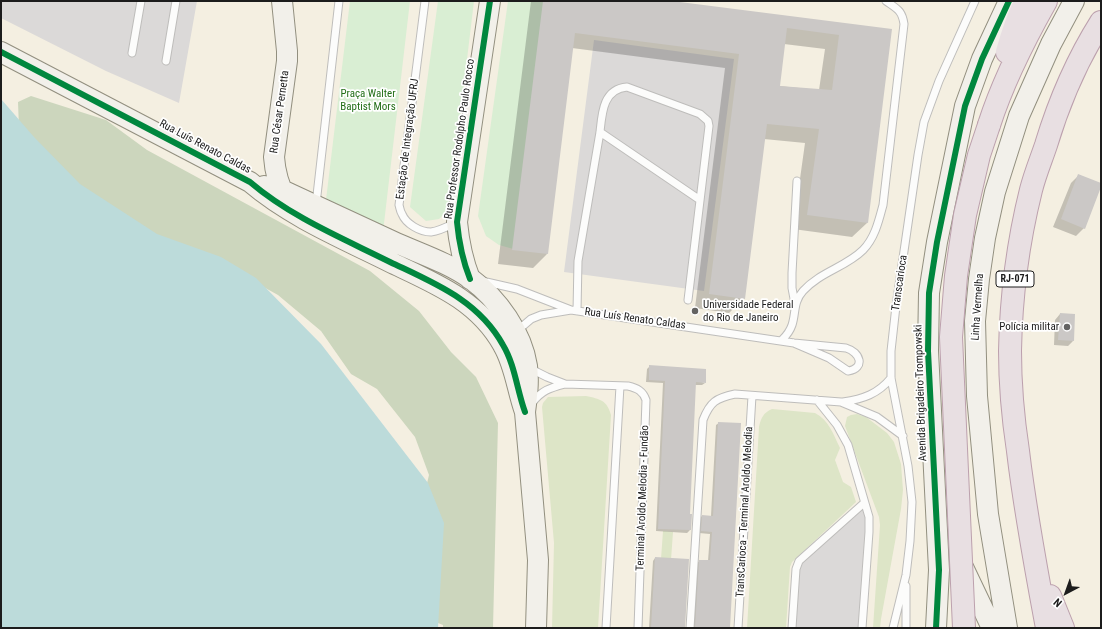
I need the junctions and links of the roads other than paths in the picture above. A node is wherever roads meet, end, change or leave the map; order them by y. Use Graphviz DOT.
graph roads {
  1 [pos="141,1"];
  2 [pos="176,1"];
  3 [pos="282,1"];
  4 [pos="339,1"];
  5 [pos="425,1"];
  6 [pos="490,1"];
  7 [pos="886,1"];
  8 [pos="975,1"];
  9 [pos="1009,1"];
  10 [pos="1026,1"];
  11 [pos="1046,1"];
  12 [pos="1074,1"];
  13 [pos="1101,22"];
  14 [pos="1,52"];
  15 [pos="132,53"];
  16 [pos="166,61"];
  17 [pos="991,120"];
  18 [pos="600,132"];
  19 [pos="797,181"];
  20 [pos="250,182"];
  21 [pos="282,190"];
  22 [pos="700,200"];
  23 [pos="316,206"];
  24 [pos="299,217"];
  25 [pos="458,222"];
  26 [pos="472,280"];
  27 [pos="688,300"];
  28 [pos="795,304"];
  29 [pos="574,311"];
  30 [pos="515,332"];
  31 [pos="782,340"];
  32 [pos="794,343"];
  33 [pos="527,367"];
  34 [pos="891,378"];
  35 [pos="565,384"];
  36 [pos="620,386"];
  37 [pos="752,396"];
  38 [pos="817,400"];
  39 [pos="841,402"];
  40 [pos="525,412"];
  41 [pos="903,436"];
  42 [pos="935,486"];
  43 [pos="864,503"];
  44 [pos="1032,551"];
  45 [pos="906,575"];
  46 [pos="536,628"];
  47 [pos="606,628"];
  48 [pos="638,628"];
  49 [pos="690,628"];
  50 [pos="738,628"];
  51 [pos="792,628"];
  52 [pos="862,628"];
  53 [pos="893,628"];
  54 [pos="906,628"];
  55 [pos="936,628"];
  56 [pos="964,628"];
  57 [pos="992,628"];
  58 [pos="1007,628"];
  59 [pos="1047,628"];
  60 [pos="1063,628"];
  1 -- 15 [label="lane"];
  2 -- 16 [label="lane"];
  3 -- 21 [label="street, Rua César Pernetta"];
  4 -- 23 [label="lane"];
  5 -- 25 [label="lane, Estação de Integração UFRJ"];
  6 -- 25 [label="street, Rua Professor Rodolpho Paulo Rocco"];
  7 -- 28 [label="lane"];
  8 -- 34 [label="lane, Transcarioca"];
  9 -- 42 [label="street, Avenida Brigadeiro Trompowski"];
  10 -- 17 [label="highway"];
  11 -- 17 [label="highway"];
  12 -- 58 [label="street, Linha Vermelha"];
  13 -- 44 [label="highway, RJ-071"];
  14 -- 20 [label="street, Rua Luís Renato Caldas"];
  17 -- 56 [label="highway, bridge"];
  18 -- 22 [label="lane"];
  18 -- 22 [label="lane"];
  18 -- 29 [label="lane"];
  19 -- 28 [label="lane"];
  20 -- 21 [label="street, Rua Luís Renato Caldas"];
  20 -- 24 [label="street, Rua Luís Renato Caldas"];
  21 -- 23 [label="street, Rua Luís Renato Caldas"];
  21 -- 24 [label="street, Rua César Pernetta"];
  22 -- 27 [label="lane"];
  23 -- 26 [label="street, Rua Luís Renato Caldas"];
  24 -- 40 [label="street, Rua Luís Renato Caldas"];
  25 -- 26 [label="street, Rua Professor Rodolpho Paulo Rocco"];
  26 -- 29 [label="lane, Rua Luís Renato Caldas"];
  26 -- 30 [label="street"];
  28 -- 31 [label="lane"];
  29 -- 30 [label="lane, Rua Luís Renato Caldas"];
  29 -- 31 [label="lane, Rua Luís Renato Caldas"];
  30 -- 33 [label="street"];
  31 -- 32 [label="lane, Rua Luís Renato Caldas"];
  32 -- 32 [label="lane, Rua Luís Renato Caldas"];
  33 -- 35 [label="lane, Terminal Aroldo Melodia - Fundão"];
  33 -- 40 [label="street"];
  34 -- 39 [label="lane"];
  34 -- 41 [label="lane, Transcarioca"];
  35 -- 36 [label="lane, Terminal Aroldo Melodia - Fundão"];
  35 -- 40 [label="lane, Terminal Aroldo Melodia - Fundão"];
  36 -- 47 [label="lane"];
  36 -- 48 [label="lane, Terminal Aroldo Melodia - Fundão"];
  37 -- 38 [label="lane"];
  37 -- 49 [label="lane"];
  37 -- 50 [label="lane, TransCarioca - Terminal Aroldo Melodia"];
  38 -- 39 [label="lane"];
  38 -- 43 [label="lane"];
  39 -- 41 [label="lane"];
  40 -- 46 [label="street"];
  41 -- 45 [label="lane, Transcarioca"];
  42 -- 55 [label="street, Avenida Brigadeiro Trompowski"];
  42 -- 57 [label="street"];
  43 -- 51 [label="lane"];
  43 -- 52 [label="lane"];
  44 -- 59 [label="highway, RJ-071"];
  44 -- 60 [label="highway"];
  45 -- 53 [label="lane, Transcarioca"];
  45 -- 54 [label="lane, Transcarioca"];
}
